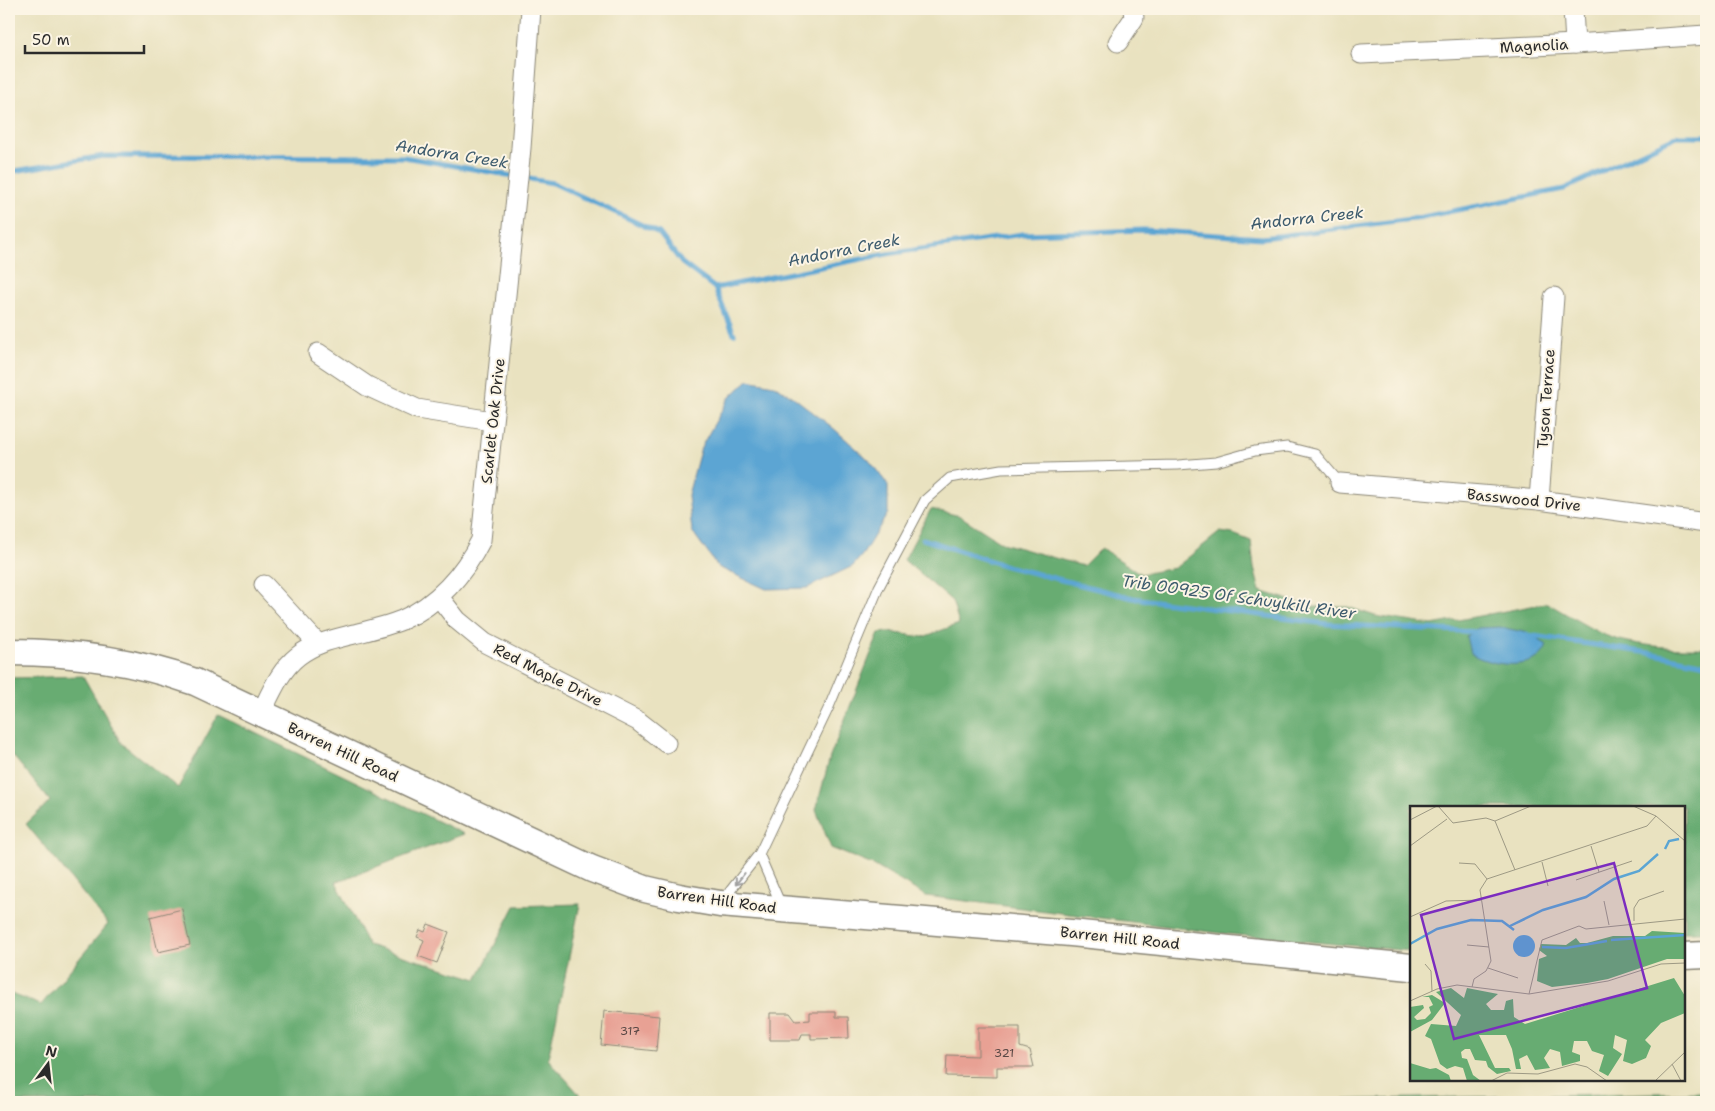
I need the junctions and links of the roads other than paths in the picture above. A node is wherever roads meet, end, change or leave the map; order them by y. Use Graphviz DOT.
graph roads {
  1 [pos="1134,9"];
  2 [pos="1573,9"];
  3 [pos="526,10"];
  4 [pos="1706,35"];
  5 [pos="1118,42"];
  6 [pos="1575,44"];
  7 [pos="1361,54"];
  8 [pos="1554,297"];
  9 [pos="318,353"];
  10 [pos="492,421"];
  11 [pos="1340,483"];
  12 [pos="1539,500"];
  13 [pos="1706,523"];
  14 [pos="264,585"];
  15 [pos="439,597"];
  16 [pos="318,644"];
  17 [pos="9,652"];
  18 [pos="261,713"];
  19 [pos="666,743"];
  20 [pos="759,854"];
  21 [pos="720,904"];
  22 [pos="784,910"];
  23 [pos="1706,954"];
  24 [pos="1685,956"];
  25 [pos="1410,967"];
  1 -- 5 [label="street"];
  2 -- 6 [label="street"];
  3 -- 10 [label="street, Scarlet Oak Drive"];
  4 -- 6 [label="street, Magnolia"];
  6 -- 7 [label="street, Magnolia"];
  8 -- 12 [label="street, Tyson Terrace"];
  9 -- 10 [label="street"];
  10 -- 15 [label="street, Scarlet Oak Drive"];
  11 -- 12 [label="street, Basswood Drive"];
  11 -- 20 [label="lane"];
  12 -- 13 [label="street, Basswood Drive"];
  14 -- 16 [label="street"];
  15 -- 16 [label="street, Scarlet Oak Drive"];
  15 -- 19 [label="street, Red Maple Drive"];
  16 -- 18 [label="street, Scarlet Oak Drive"];
  17 -- 18 [label="street, Barren Hill Road"];
  18 -- 21 [label="street, Barren Hill Road"];
  20 -- 21 [label="lane, one-way"];
  20 -- 22 [label="lane"];
  21 -- 22 [label="street, Barren Hill Road"];
  22 -- 25 [label="street, Barren Hill Road"];
  23 -- 24 [label="street"];
}
